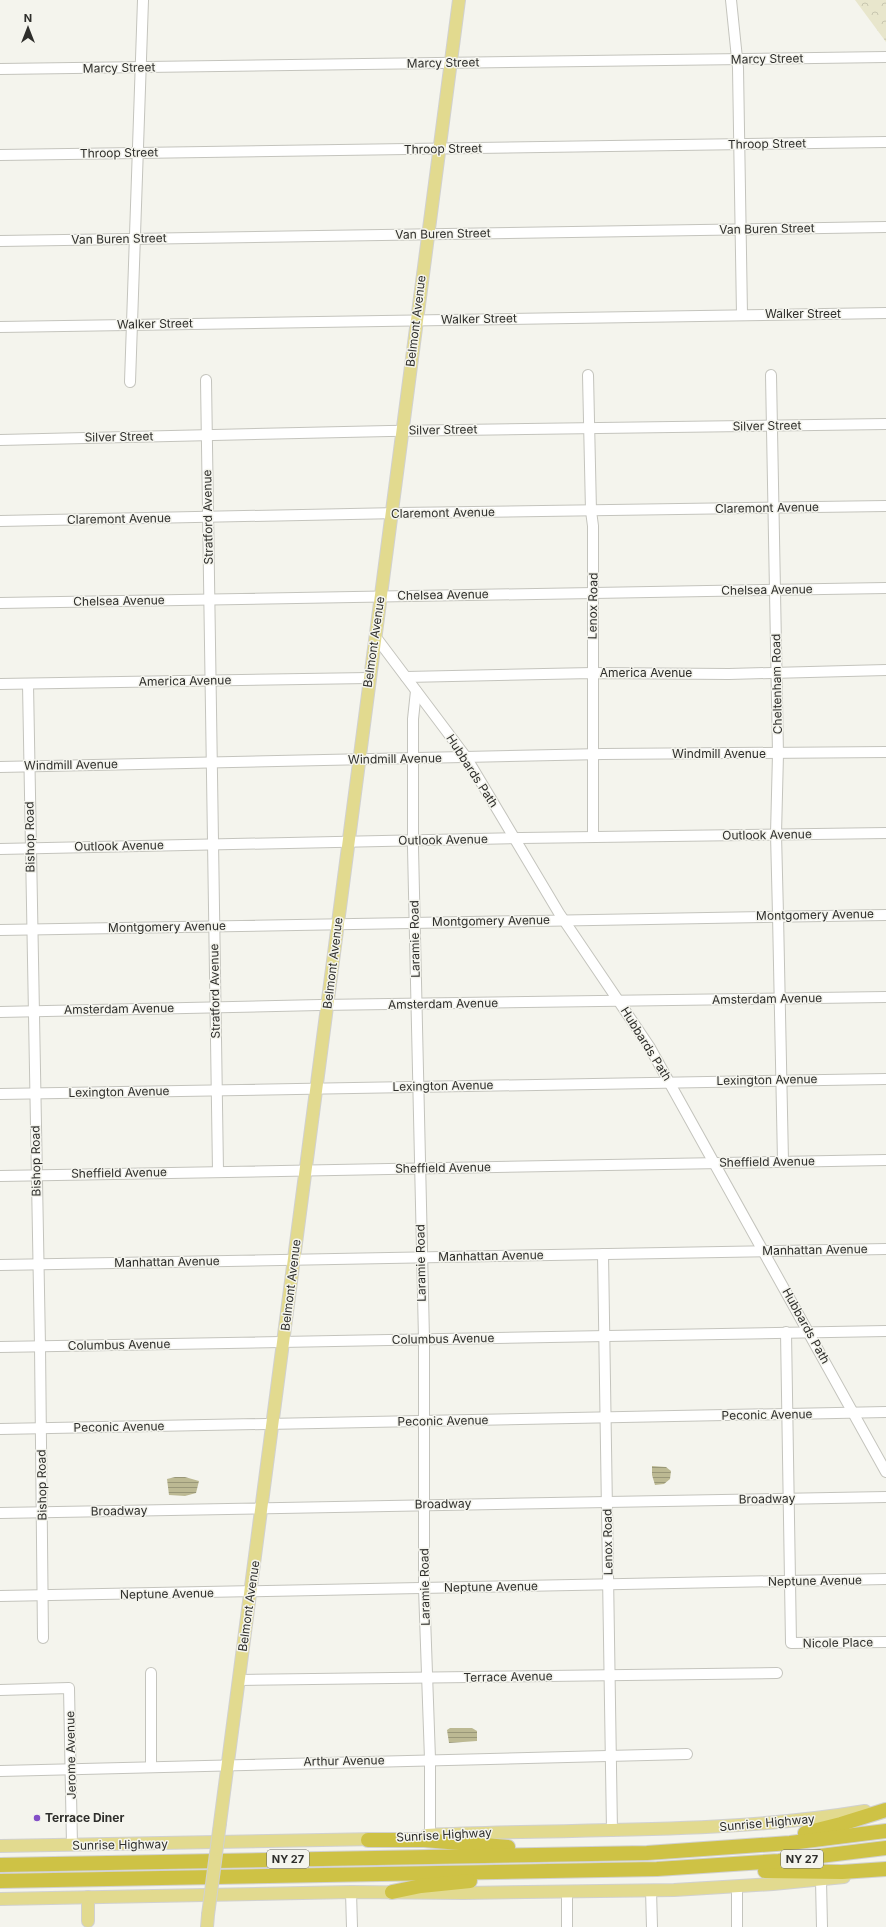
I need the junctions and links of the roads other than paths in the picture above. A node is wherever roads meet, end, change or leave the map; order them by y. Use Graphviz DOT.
graph roads {
  1 [pos="143,0"];
  2 [pos="459,0"];
  3 [pos="731,0"];
  4 [pos="886,57"];
  5 [pos="738,59"];
  6 [pos="450,63"];
  7 [pos="141,67"];
  8 [pos="0,69"];
  9 [pos="886,142"];
  10 [pos="740,144"];
  11 [pos="439,149"];
  12 [pos="139,153"];
  13 [pos="0,155"];
  14 [pos="886,227"];
  15 [pos="741,230"];
  16 [pos="428,234"];
  17 [pos="136,239"];
  18 [pos="0,241"];
  19 [pos="886,313"];
  20 [pos="742,315"];
  21 [pos="416,320"];
  22 [pos="132,324"];
  23 [pos="0,327"];
  24 [pos="588,375"];
  25 [pos="771,375"];
  26 [pos="206,380"];
  27 [pos="130,382"];
  28 [pos="886,424"];
  29 [pos="771,426"];
  30 [pos="589,428"];
  31 [pos="402,431"];
  32 [pos="207,435"];
  33 [pos="0,440"];
  34 [pos="886,506"];
  35 [pos="773,508"];
  36 [pos="591,511"];
  37 [pos="391,513"];
  38 [pos="208,517"];
  39 [pos="0,521"];
  40 [pos="886,588"];
  41 [pos="775,589"];
  42 [pos="593,593"];
  43 [pos="381,595"];
  44 [pos="208,599"];
  45 [pos="0,603"];
  46 [pos="375,636"];
  47 [pos="886,670"];
  48 [pos="776,672"];
  49 [pos="592,673"];
  50 [pos="406,677"];
  51 [pos="369,678"];
  52 [pos="209,681"];
  53 [pos="0,684"];
  54 [pos="28,684"];
  55 [pos="416,691"];
  56 [pos="886,752"];
  57 [pos="778,754"];
  58 [pos="593,755"];
  59 [pos="466,758"];
  60 [pos="412,759"];
  61 [pos="359,760"];
  62 [pos="211,762"];
  63 [pos="29,766"];
  64 [pos="0,767"];
  65 [pos="886,833"];
  66 [pos="776,834"];
  67 [pos="593,837"];
  68 [pos="515,838"];
  69 [pos="413,840"];
  70 [pos="349,842"];
  71 [pos="213,844"];
  72 [pos="31,848"];
  73 [pos="0,849"];
  74 [pos="778,915"];
  75 [pos="886,915"];
  76 [pos="564,920"];
  77 [pos="415,922"];
  78 [pos="338,924"];
  79 [pos="214,926"];
  80 [pos="31,929"];
  81 [pos="0,930"];
  82 [pos="779,998"];
  83 [pos="886,998"];
  84 [pos="619,1001"];
  85 [pos="416,1004"];
  86 [pos="327,1005"];
  87 [pos="216,1007"];
  88 [pos="33,1011"];
  89 [pos="0,1012"];
  90 [pos="886,1079"];
  91 [pos="781,1080"];
  92 [pos="670,1082"];
  93 [pos="417,1086"];
  94 [pos="316,1088"];
  95 [pos="217,1090"];
  96 [pos="0,1094"];
  97 [pos="34,1094"];
  98 [pos="886,1160"];
  99 [pos="783,1161"];
  100 [pos="713,1163"];
  101 [pos="419,1168"];
  102 [pos="306,1170"];
  103 [pos="218,1171"];
  104 [pos="36,1175"];
  105 [pos="0,1176"];
  106 [pos="886,1249"];
  107 [pos="763,1251"];
  108 [pos="603,1254"];
  109 [pos="421,1257"];
  110 [pos="294,1260"];
  111 [pos="38,1265"];
  112 [pos="0,1266"];
  113 [pos="886,1331"];
  114 [pos="786,1332"];
  115 [pos="809,1332"];
  116 [pos="605,1336"];
  117 [pos="424,1339"];
  118 [pos="283,1342"];
  119 [pos="40,1346"];
  120 [pos="0,1347"];
  121 [pos="886,1412"];
  122 [pos="854,1413"];
  123 [pos="788,1414"];
  124 [pos="606,1418"];
  125 [pos="424,1421"];
  126 [pos="272,1424"];
  127 [pos="41,1428"];
  128 [pos="0,1429"];
  129 [pos="886,1472"];
  130 [pos="886,1496"];
  131 [pos="788,1498"];
  132 [pos="607,1502"];
  133 [pos="423,1504"];
  134 [pos="262,1508"];
  135 [pos="43,1512"];
  136 [pos="0,1513"];
  137 [pos="886,1579"];
  138 [pos="790,1581"];
  139 [pos="609,1584"];
  140 [pos="424,1588"];
  141 [pos="250,1592"];
  142 [pos="43,1595"];
  143 [pos="0,1596"];
  144 [pos="43,1638"];
  145 [pos="886,1642"];
  146 [pos="150,1673"];
  147 [pos="777,1673"];
  148 [pos="610,1675"];
  149 [pos="426,1678"];
  150 [pos="239,1680"];
  151 [pos="0,1690"];
  152 [pos="687,1754"];
  153 [pos="612,1756"];
  154 [pos="430,1760"];
  155 [pos="228,1764"];
  156 [pos="151,1767"];
  157 [pos="71,1769"];
  158 [pos="0,1770"];
  159 [pos="886,1808"];
  160 [pos="612,1831"];
  161 [pos="886,1831"];
  162 [pos="430,1835"];
  163 [pos="368,1840"];
  164 [pos="72,1845"];
  165 [pos="0,1846"];
  166 [pos="886,1848"];
  167 [pos="728,1849"];
  168 [pos="576,1854"];
  169 [pos="0,1865"];
  170 [pos="717,1866"];
  171 [pos="886,1869"];
  172 [pos="547,1871"];
  173 [pos="821,1880"];
  174 [pos="0,1881"];
  175 [pos="737,1887"];
  176 [pos="651,1890"];
  177 [pos="351,1892"];
  178 [pos="392,1892"];
  179 [pos="567,1892"];
  180 [pos="88,1898"];
  181 [pos="0,1899"];
  182 [pos="207,1921"];
  183 [pos="88,1924"];
  184 [pos="352,1927"];
  185 [pos="567,1927"];
  186 [pos="652,1927"];
  187 [pos="737,1927"];
  188 [pos="822,1927"];
  1 -- 7 [label="street"];
  2 -- 6 [label="main road, Belmont Avenue"];
  3 -- 5 [label="street"];
  4 -- 5 [label="street, Marcy Street"];
  5 -- 6 [label="street, Marcy Street"];
  5 -- 10 [label="street"];
  6 -- 7 [label="street, Marcy Street"];
  6 -- 11 [label="main road, Belmont Avenue"];
  7 -- 8 [label="street, Marcy Street"];
  7 -- 12 [label="street"];
  9 -- 10 [label="street, Throop Street"];
  10 -- 11 [label="street, Throop Street"];
  10 -- 15 [label="street"];
  11 -- 12 [label="street, Throop Street"];
  11 -- 16 [label="main road, Belmont Avenue"];
  12 -- 13 [label="street, Throop Street"];
  12 -- 17 [label="street"];
  14 -- 15 [label="street, Van Buren Street"];
  15 -- 16 [label="street, Van Buren Street"];
  15 -- 20 [label="street"];
  16 -- 17 [label="street, Van Buren Street"];
  16 -- 21 [label="main road, Belmont Avenue"];
  17 -- 18 [label="street, Van Buren Street"];
  17 -- 22 [label="street"];
  19 -- 20 [label="street, Walker Street"];
  20 -- 21 [label="street, Walker Street"];
  21 -- 22 [label="street, Walker Street"];
  21 -- 31 [label="main road, Belmont Avenue"];
  22 -- 23 [label="street, Walker Street"];
  22 -- 27 [label="street"];
  24 -- 30 [label="street, Lenox Road"];
  25 -- 29 [label="street, Cheltenham Road"];
  26 -- 32 [label="street, Stratford Avenue"];
  28 -- 29 [label="street, Silver Street"];
  29 -- 30 [label="street, Silver Street"];
  29 -- 35 [label="street, Cheltenham Road"];
  30 -- 31 [label="street, Silver Street"];
  30 -- 36 [label="street, Lenox Road"];
  31 -- 32 [label="street, Silver Street"];
  31 -- 37 [label="main road, Belmont Avenue"];
  32 -- 33 [label="street, Silver Street"];
  32 -- 38 [label="street, Stratford Avenue"];
  34 -- 35 [label="street, Claremont Avenue"];
  35 -- 36 [label="street, Claremont Avenue"];
  35 -- 41 [label="street, Cheltenham Road"];
  36 -- 37 [label="street, Claremont Avenue"];
  36 -- 42 [label="street, Lenox Road"];
  37 -- 38 [label="street, Claremont Avenue"];
  37 -- 43 [label="main road, Belmont Avenue"];
  38 -- 39 [label="street, Claremont Avenue"];
  38 -- 44 [label="street, Stratford Avenue"];
  40 -- 41 [label="street, Chelsea Avenue"];
  41 -- 42 [label="street, Chelsea Avenue"];
  41 -- 48 [label="street, Cheltenham Road"];
  42 -- 43 [label="street, Chelsea Avenue"];
  42 -- 49 [label="street, Lenox Road"];
  43 -- 44 [label="street, Chelsea Avenue"];
  43 -- 46 [label="main road, Belmont Avenue"];
  44 -- 45 [label="street, Chelsea Avenue"];
  44 -- 52 [label="street, Stratford Avenue"];
  46 -- 50 [label="street, Hubbards Path"];
  46 -- 51 [label="main road, Belmont Avenue"];
  47 -- 48 [label="street, America Avenue"];
  48 -- 49 [label="street, America Avenue"];
  48 -- 57 [label="street, Cheltenham Road"];
  49 -- 50 [label="street, America Avenue"];
  49 -- 58 [label="street, Lenox Road"];
  50 -- 55 [label="street, Hubbards Path"];
  51 -- 52 [label="street, America Avenue"];
  51 -- 61 [label="main road, Belmont Avenue"];
  52 -- 54 [label="street, America Avenue"];
  52 -- 62 [label="street, Stratford Avenue"];
  53 -- 54 [label="street, America Avenue"];
  54 -- 63 [label="street, Bishop Road"];
  55 -- 59 [label="street, Hubbards Path"];
  55 -- 60 [label="street, Laramie Road"];
  56 -- 57 [label="street, Windmill Avenue"];
  57 -- 58 [label="street, Windmill Avenue"];
  57 -- 66 [label="street, Cheltenham Road"];
  58 -- 59 [label="street, Windmill Avenue"];
  58 -- 67 [label="street, Lenox Road"];
  59 -- 60 [label="street, Windmill Avenue"];
  59 -- 68 [label="street, Hubbards Path"];
  60 -- 61 [label="street, Windmill Avenue"];
  60 -- 69 [label="street, Laramie Road"];
  61 -- 62 [label="street, Windmill Avenue"];
  61 -- 70 [label="main road, Belmont Avenue"];
  62 -- 63 [label="street, Windmill Avenue"];
  62 -- 71 [label="street, Stratford Avenue"];
  63 -- 64 [label="street, Windmill Avenue"];
  63 -- 72 [label="street, Bishop Road"];
  65 -- 66 [label="street, Outlook Avenue"];
  66 -- 67 [label="street, Outlook Avenue"];
  66 -- 74 [label="street, Cheltenham Road"];
  67 -- 68 [label="street, Outlook Avenue"];
  68 -- 69 [label="street, Outlook Avenue"];
  68 -- 76 [label="street, Hubbards Path"];
  69 -- 70 [label="street, Outlook Avenue"];
  69 -- 77 [label="street, Laramie Road"];
  70 -- 71 [label="street, Outlook Avenue"];
  70 -- 78 [label="main road, Belmont Avenue"];
  71 -- 72 [label="street, Outlook Avenue"];
  71 -- 79 [label="street, Stratford Avenue"];
  72 -- 73 [label="street, Outlook Avenue"];
  72 -- 80 [label="street, Bishop Road"];
  74 -- 75 [label="street, Montgomery Avenue"];
  74 -- 76 [label="street, Montgomery Avenue"];
  74 -- 82 [label="street, Cheltenham Road"];
  76 -- 77 [label="street, Montgomery Avenue"];
  76 -- 84 [label="street, Hubbards Path"];
  77 -- 78 [label="street, Montgomery Avenue"];
  77 -- 85 [label="street, Laramie Road"];
  78 -- 79 [label="street, Montgomery Avenue"];
  78 -- 86 [label="main road, Belmont Avenue"];
  79 -- 80 [label="street, Montgomery Avenue"];
  79 -- 87 [label="street, Stratford Avenue"];
  80 -- 81 [label="street, Montgomery Avenue"];
  80 -- 88 [label="street, Bishop Road"];
  82 -- 83 [label="street, Amsterdam Avenue"];
  82 -- 84 [label="street, Amsterdam Avenue"];
  82 -- 91 [label="street, Cheltenham Road"];
  84 -- 85 [label="street, Amsterdam Avenue"];
  84 -- 92 [label="street, Hubbards Path"];
  85 -- 86 [label="street, Amsterdam Avenue"];
  85 -- 93 [label="street, Laramie Road"];
  86 -- 87 [label="street, Amsterdam Avenue"];
  86 -- 94 [label="main road, Belmont Avenue"];
  87 -- 88 [label="street, Amsterdam Avenue"];
  87 -- 95 [label="street, Stratford Avenue"];
  88 -- 89 [label="street, Amsterdam Avenue"];
  88 -- 97 [label="street, Bishop Road"];
  90 -- 91 [label="street, Lexington Avenue"];
  91 -- 92 [label="street, Lexington Avenue"];
  91 -- 99 [label="street, Cheltenham Road"];
  92 -- 93 [label="street, Lexington Avenue"];
  92 -- 100 [label="street, Hubbards Path"];
  93 -- 94 [label="street, Lexington Avenue"];
  93 -- 101 [label="street, Laramie Road"];
  94 -- 95 [label="street, Lexington Avenue"];
  94 -- 102 [label="main road, Belmont Avenue"];
  95 -- 97 [label="street, Lexington Avenue"];
  95 -- 103 [label="street, Stratford Avenue"];
  96 -- 97 [label="street, Lexington Avenue"];
  97 -- 104 [label="street, Bishop Road"];
  98 -- 99 [label="street, Sheffield Avenue"];
  99 -- 100 [label="street, Sheffield Avenue"];
  100 -- 101 [label="street, Sheffield Avenue"];
  100 -- 107 [label="street, Hubbards Path"];
  101 -- 102 [label="street, Sheffield Avenue"];
  101 -- 109 [label="street, Laramie Road"];
  102 -- 103 [label="street, Sheffield Avenue"];
  102 -- 110 [label="main road, Belmont Avenue"];
  103 -- 104 [label="street, Sheffield Avenue"];
  104 -- 105 [label="street, Sheffield Avenue"];
  104 -- 111 [label="street, Bishop Road"];
  106 -- 107 [label="street, Manhattan Avenue"];
  107 -- 108 [label="street, Manhattan Avenue"];
  107 -- 115 [label="street, Hubbards Path"];
  108 -- 109 [label="street, Manhattan Avenue"];
  108 -- 116 [label="street, Lenox Road"];
  109 -- 110 [label="street, Manhattan Avenue"];
  109 -- 117 [label="street, Laramie Road"];
  110 -- 111 [label="street, Manhattan Avenue"];
  110 -- 118 [label="main road, Belmont Avenue"];
  111 -- 112 [label="street, Manhattan Avenue"];
  111 -- 119 [label="street, Bishop Road"];
  113 -- 115 [label="street, Columbus Avenue"];
  114 -- 115 [label="street, Columbus Avenue"];
  114 -- 116 [label="street, Columbus Avenue"];
  114 -- 123 [label="street"];
  115 -- 122 [label="street, Hubbards Path"];
  116 -- 117 [label="street, Columbus Avenue"];
  116 -- 124 [label="street, Lenox Road"];
  117 -- 118 [label="street, Columbus Avenue"];
  117 -- 125 [label="street, Laramie Road"];
  118 -- 119 [label="street, Columbus Avenue"];
  118 -- 126 [label="main road, Belmont Avenue"];
  119 -- 120 [label="street, Columbus Avenue"];
  119 -- 127 [label="street, Bishop Road"];
  121 -- 122 [label="street, Peconic Avenue"];
  122 -- 123 [label="street, Peconic Avenue"];
  122 -- 129 [label="street, Hubbards Path"];
  123 -- 124 [label="street, Peconic Avenue"];
  123 -- 131 [label="street"];
  124 -- 125 [label="street, Peconic Avenue"];
  124 -- 132 [label="street, Lenox Road"];
  125 -- 126 [label="street, Peconic Avenue"];
  125 -- 133 [label="street, Laramie Road"];
  126 -- 127 [label="street, Peconic Avenue"];
  126 -- 134 [label="main road, Belmont Avenue"];
  127 -- 128 [label="street, Peconic Avenue"];
  127 -- 135 [label="street, Bishop Road"];
  130 -- 131 [label="street, Broadway"];
  131 -- 132 [label="street, Broadway"];
  131 -- 138 [label="street"];
  132 -- 133 [label="street, Broadway"];
  132 -- 139 [label="street, Lenox Road"];
  133 -- 134 [label="street, Broadway"];
  133 -- 140 [label="street, Laramie Road"];
  134 -- 135 [label="street, Broadway"];
  134 -- 141 [label="main road, Belmont Avenue"];
  135 -- 136 [label="street, Broadway"];
  135 -- 142 [label="street, Bishop Road"];
  137 -- 138 [label="street, Neptune Avenue"];
  138 -- 139 [label="street, Neptune Avenue"];
  138 -- 145 [label="street, Nicole Place"];
  139 -- 140 [label="street, Neptune Avenue"];
  139 -- 148 [label="street, Lenox Road"];
  140 -- 141 [label="street, Neptune Avenue"];
  140 -- 149 [label="street, Laramie Road"];
  141 -- 142 [label="street, Neptune Avenue"];
  141 -- 150 [label="main road, Belmont Avenue"];
  142 -- 143 [label="street, Neptune Avenue"];
  142 -- 144 [label="street, Bishop Road"];
  146 -- 156 [label="street"];
  147 -- 148 [label="street, Terrace Avenue"];
  148 -- 149 [label="street, Terrace Avenue"];
  148 -- 153 [label="street, Lenox Road"];
  149 -- 150 [label="street, Terrace Avenue"];
  149 -- 154 [label="street, Laramie Road"];
  150 -- 155 [label="main road, Belmont Avenue"];
  151 -- 157 [label="street, Jerome Avenue"];
  152 -- 153 [label="street, Arthur Avenue"];
  153 -- 154 [label="street, Arthur Avenue"];
  153 -- 160 [label="street, Lenox Road"];
  154 -- 155 [label="street, Arthur Avenue"];
  154 -- 162 [label="street, Laramie Road"];
  155 -- 156 [label="street, Arthur Avenue"];
  155 -- 182 [label="main road, Belmont Avenue, bridge"];
  156 -- 157 [label="street, Arthur Avenue"];
  157 -- 158 [label="street, Arthur Avenue"];
  157 -- 164 [label="street, Jerome Avenue"];
  159 -- 160 [label="main road, Sunrise Highway"];
  159 -- 167 [label="highway"];
  160 -- 162 [label="main road, Sunrise Highway"];
  161 -- 167 [label="highway, Sunrise Highway / NY 27"];
  162 -- 163 [label="main road, Sunrise Highway"];
  163 -- 164 [label="main road, Sunrise Highway"];
  163 -- 168 [label="highway"];
  164 -- 165 [label="main road, Sunrise Highway"];
  166 -- 170 [label="highway, NY 27"];
  167 -- 168 [label="highway, Sunrise Highway / NY 27"];
  168 -- 169 [label="highway, Sunrise Highway / NY 27"];
  170 -- 171 [label="highway"];
  170 -- 172 [label="highway, NY 27"];
  171 -- 173 [label="main road"];
  172 -- 174 [label="highway, NY 27"];
  172 -- 178 [label="highway"];
  173 -- 175 [label="main road"];
  173 -- 188 [label="street"];
  175 -- 176 [label="main road"];
  175 -- 187 [label="street"];
  176 -- 179 [label="main road"];
  176 -- 186 [label="street"];
  177 -- 178 [label="main road"];
  177 -- 180 [label="main road"];
  177 -- 184 [label="street"];
  178 -- 179 [label="main road"];
  179 -- 185 [label="street"];
  180 -- 181 [label="main road"];
  180 -- 183 [label="main road"];
}
